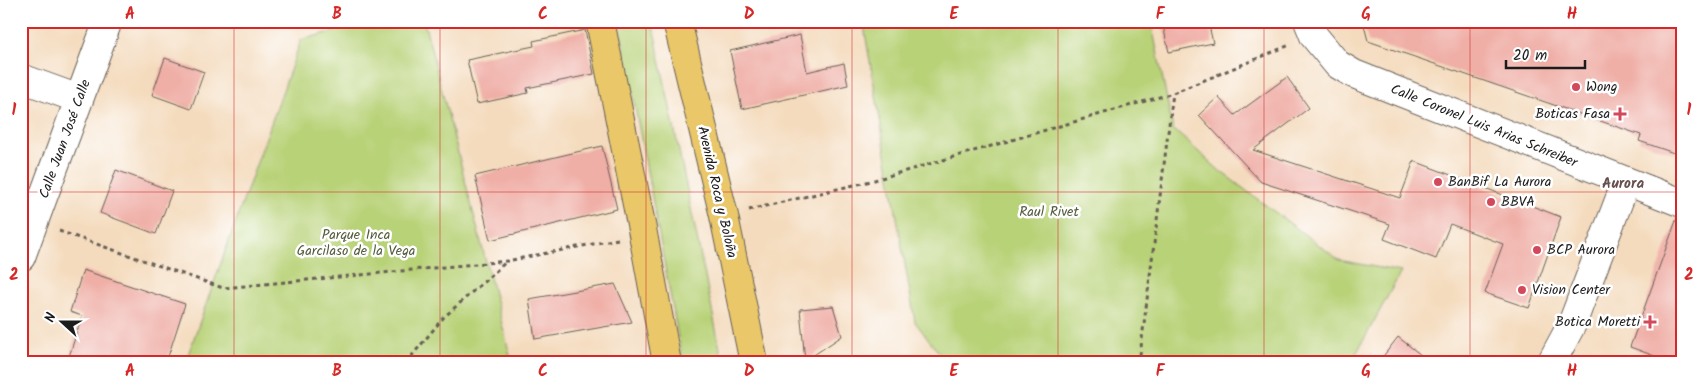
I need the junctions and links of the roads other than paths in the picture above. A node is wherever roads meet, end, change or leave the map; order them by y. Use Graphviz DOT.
graph roads {
  1 [pos="108,21"];
  2 [pos="600,21"];
  3 [pos="677,21"];
  4 [pos="1311,28"];
  5 [pos="21,78"];
  6 [pos="79,99"];
  7 [pos="1626,182"];
  8 [pos="1682,203"];
  9 [pos="21,257"];
  10 [pos="667,363"];
  11 [pos="754,363"];
  12 [pos="1551,363"];
  1 -- 6 [label="street, Calle Juan José Calle"];
  2 -- 10 [label="main road"];
  3 -- 11 [label="main road, Avenida Roca y Boloña"];
  4 -- 7 [label="street, Calle Coronel Luis Arias Schreiber"];
  5 -- 6 [label="street"];
  6 -- 9 [label="street, Calle Juan José Calle"];
  7 -- 8 [label="street, Calle Coronel Luis Arias Schreiber"];
  7 -- 12 [label="street"];
}
